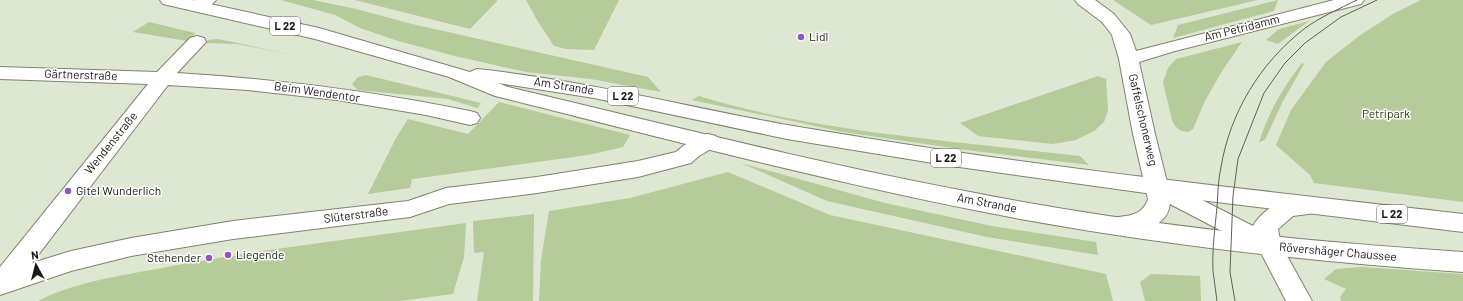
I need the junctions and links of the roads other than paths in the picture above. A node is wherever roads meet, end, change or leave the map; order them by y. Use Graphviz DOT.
graph roads {
  1 [pos="169,0"];
  2 [pos="1084,0"];
  3 [pos="1355,0"];
  4 [pos="202,3"];
  5 [pos="197,42"];
  6 [pos="1130,59"];
  7 [pos="0,73"];
  8 [pos="456,73"];
  9 [pos="163,78"];
  10 [pos="470,118"];
  11 [pos="788,132"];
  12 [pos="708,141"];
  13 [pos="1158,187"];
  14 [pos="1321,206"];
  15 [pos="1463,222"];
  16 [pos="1113,226"];
  17 [pos="1269,245"];
  18 [pos="1463,262"];
  19 [pos="0,286"];
  20 [pos="1299,301"];
  1 -- 4 [label="street, Am Strande / L 22"];
  2 -- 6 [label="street, Gaffelschonerweg"];
  3 -- 6 [label="street, Am Petridamm"];
  4 -- 8 [label="street, Am Strande / L 22"];
  5 -- 9 [label="street, Wendenstraße"];
  6 -- 13 [label="street, Gaffelschonerweg"];
  7 -- 9 [label="street, Gärtnerstraße"];
  8 -- 11 [label="street, Am Strande / L 22"];
  8 -- 12 [label="street, Am Strande / L 22"];
  9 -- 10 [label="street, Beim Wendentor"];
  9 -- 19 [label="street, Wendenstraße"];
  11 -- 12 [label="street, Am Strande"];
  11 -- 13 [label="street, Am Strande / L 22"];
  12 -- 16 [label="street, Am Strande / L 22"];
  12 -- 19 [label="street, Slüterstraße"];
  13 -- 14 [label="street, Am Strande / L 22"];
  13 -- 16 [label="street, Gaffelschonerweg"];
  13 -- 17 [label="street"];
  14 -- 15 [label="street, Rövershäger Chaussee / L 22"];
  14 -- 17 [label="street, Rövershäger Chaussee"];
  16 -- 17 [label="street, Am Strande / L 22"];
  17 -- 18 [label="street, Rövershäger Chaussee / L 22"];
  17 -- 20 [label="street"];
}
